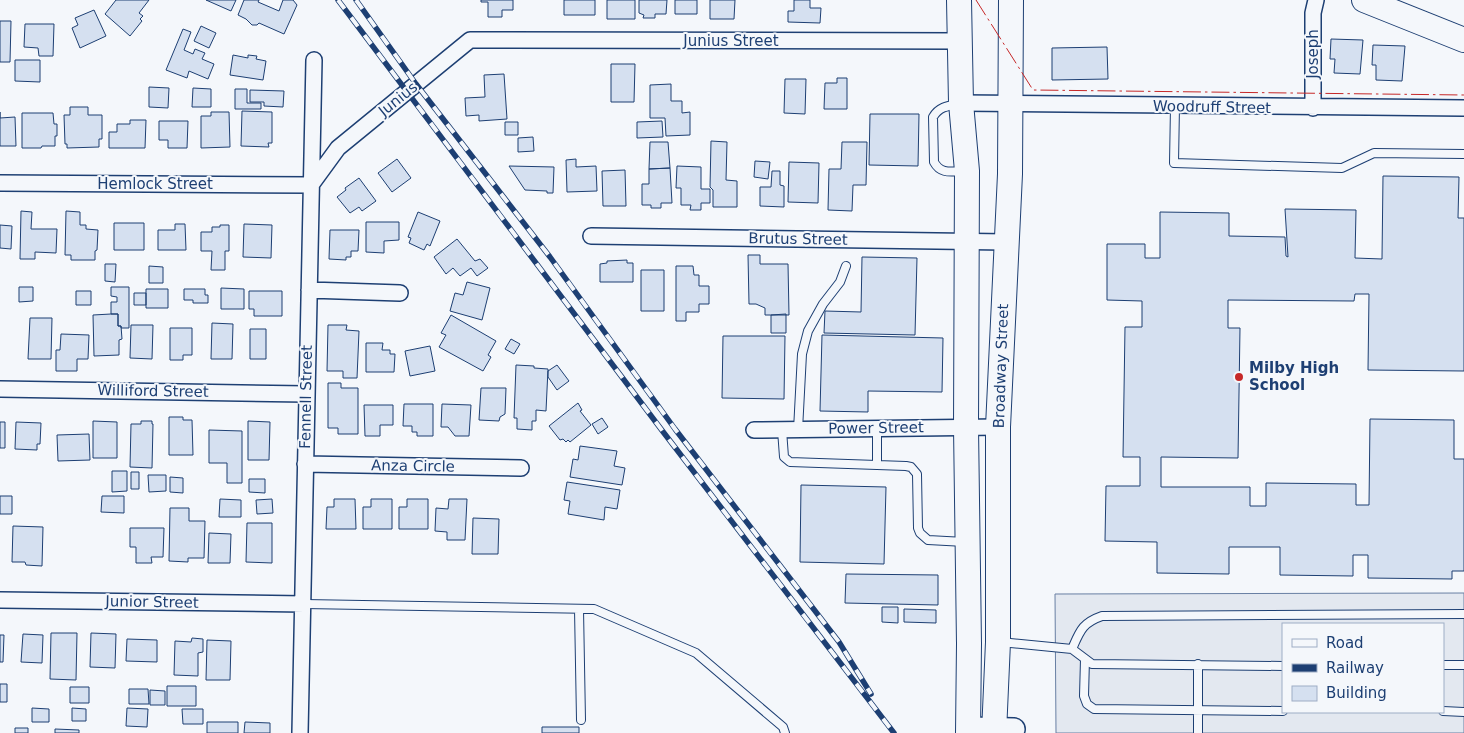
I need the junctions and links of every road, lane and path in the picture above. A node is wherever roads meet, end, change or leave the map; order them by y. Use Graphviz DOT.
graph roads {
  1 [pos="959,0"];
  2 [pos="1011,0"];
  3 [pos="1316,0"];
  4 [pos="1364,0"];
  5 [pos="1464,40"];
  6 [pos="502,41"];
  7 [pos="959,42"];
  8 [pos="314,60"];
  9 [pos="961,103"];
  10 [pos="1011,105"];
  11 [pos="1175,106"];
  12 [pos="1313,108"];
  13 [pos="1464,108"];
  14 [pos="1464,154"];
  15 [pos="967,171"];
  16 [pos="0,183"];
  17 [pos="311,185"];
  18 [pos="591,236"];
  19 [pos="967,242"];
  20 [pos="1006,242"];
  21 [pos="846,266"];
  22 [pos="309,290"];
  23 [pos="400,293"];
  24 [pos="0,389"];
  25 [pos="306,394"];
  26 [pos="966,427"];
  27 [pos="998,427"];
  28 [pos="877,428"];
  29 [pos="754,430"];
  30 [pos="782,430"];
  31 [pos="798,430"];
  32 [pos="305,464"];
  33 [pos="877,465"];
  34 [pos="520,468"];
  35 [pos="967,542"];
  36 [pos="0,600"];
  37 [pos="304,604"];
  38 [pos="579,609"];
  39 [pos="1464,614"];
  40 [pos="998,642"];
  41 [pos="1072,649"];
  42 [pos="1085,659"];
  43 [pos="1198,664"];
  44 [pos="1444,665"];
  45 [pos="1464,665"];
  46 [pos="1282,666"];
  47 [pos="1198,710"];
  48 [pos="1282,710"];
  49 [pos="1444,712"];
  50 [pos="1464,712"];
  51 [pos="581,720"];
  52 [pos="784,730"];
  53 [pos="969,731"];
  54 [pos="1005,731"];
  55 [pos="300,733"];
  56 [pos="774,733"];
  57 [pos="1198,733"];
  1 -- 7 [label="main road"];
  2 -- 10 [label="main road, Broadway Street"];
  3 -- 12 [label="street, Joseph"];
  4 -- 5 [label="main road"];
  6 -- 7 [label="street, Junius Street"];
  6 -- 17 [label="street, Junius"];
  7 -- 9 [label="main road"];
  8 -- 17 [label="street, Fennell Street"];
  9 -- 10 [label="street, Woodruff Street"];
  9 -- 15 [label="main road"];
  9 -- 15 [label="lane"];
  10 -- 11 [label="street, Woodruff Street"];
  10 -- 20 [label="main road, Broadway Street"];
  11 -- 12 [label="street, Woodruff Street"];
  11 -- 14 [label="lane"];
  12 -- 13 [label="street, Woodruff Street"];
  15 -- 19 [label="main road"];
  16 -- 17 [label="street, Hemlock Street"];
  17 -- 22 [label="street, Fennell Street"];
  18 -- 19 [label="street, Brutus Street"];
  19 -- 20 [label="street, Brutus Street"];
  19 -- 26 [label="main road"];
  20 -- 27 [label="main road, Broadway Street"];
  21 -- 31 [label="lane"];
  22 -- 23 [label="street"];
  22 -- 25 [label="street, Fennell Street"];
  24 -- 25 [label="street, Williford Street"];
  25 -- 32 [label="street, Fennell Street"];
  26 -- 27 [label="street, Power Street"];
  26 -- 28 [label="street, Power Street"];
  26 -- 35 [label="main road"];
  27 -- 40 [label="main road, Broadway Street"];
  28 -- 31 [label="street, Power Street"];
  28 -- 33 [label="lane"];
  29 -- 30 [label="street, Power Street"];
  30 -- 31 [label="street, Power Street"];
  30 -- 33 [label="lane"];
  32 -- 34 [label="street, Anza Circle"];
  32 -- 37 [label="street, Fennell Street"];
  33 -- 35 [label="lane"];
  35 -- 53 [label="main road"];
  36 -- 37 [label="street, Junior Street"];
  37 -- 38 [label="lane"];
  37 -- 55 [label="street, Fennell Street"];
  38 -- 51 [label="lane"];
  38 -- 52 [label="lane"];
  39 -- 41 [label="lane"];
  40 -- 41 [label="lane"];
  40 -- 54 [label="main road, Broadway Street"];
  41 -- 42 [label="lane"];
  42 -- 43 [label="lane"];
  42 -- 47 [label="lane"];
  43 -- 46 [label="lane"];
  43 -- 47 [label="lane"];
  44 -- 45 [label="lane"];
  47 -- 48 [label="lane"];
  47 -- 57 [label="lane"];
  49 -- 50 [label="lane"];
  52 -- 56 [label="lane"];
  53 -- 54 [label="main road"];
}
